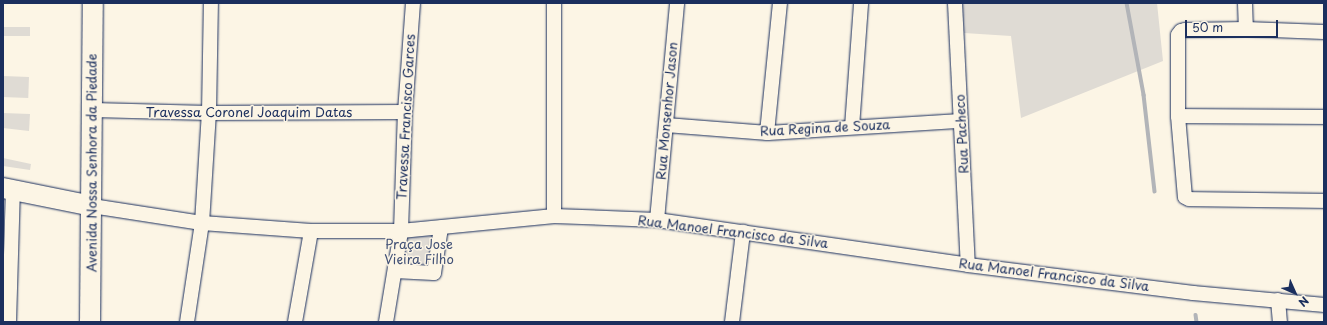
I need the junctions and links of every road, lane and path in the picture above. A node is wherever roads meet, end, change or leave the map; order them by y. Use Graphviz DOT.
graph roads {
  1 [pos="93,3"];
  2 [pos="211,3"];
  3 [pos="413,3"];
  4 [pos="554,3"];
  5 [pos="677,3"];
  6 [pos="780,3"];
  7 [pos="861,3"];
  8 [pos="955,3"];
  9 [pos="1245,3"];
  10 [pos="1246,29"];
  11 [pos="1324,32"];
  12 [pos="93,110"];
  13 [pos="405,112"];
  14 [pos="209,113"];
  15 [pos="1178,116"];
  16 [pos="1324,117"];
  17 [pos="961,121"];
  18 [pos="666,125"];
  19 [pos="852,127"];
  20 [pos="767,133"];
  21 [pos="8,189"];
  22 [pos="1324,201"];
  23 [pos="92,206"];
  24 [pos="554,216"];
  25 [pos="657,220"];
  26 [pos="202,223"];
  27 [pos="441,228"];
  28 [pos="311,230"];
  29 [pos="400,231"];
  30 [pos="743,232"];
  31 [pos="968,265"];
  32 [pos="395,271"];
  33 [pos="7,292"];
  34 [pos="1278,300"];
  35 [pos="1324,305"];
  36 [pos="9,322"];
  37 [pos="90,322"];
  38 [pos="187,322"];
  39 [pos="295,322"];
  40 [pos="386,322"];
  41 [pos="732,322"];
  42 [pos="1280,322"];
  1 -- 12 [label="main road, Avenida Nossa Senhora da Piedade"];
  2 -- 14 [label="street"];
  3 -- 13 [label="street, Travessa Francisco Garces"];
  4 -- 24 [label="street"];
  5 -- 18 [label="street, Rua Monsenhor Jason"];
  6 -- 20 [label="street"];
  7 -- 19 [label="street"];
  8 -- 17 [label="street, Rua Pacheco"];
  9 -- 10 [label="street"];
  10 -- 11 [label="street"];
  10 -- 15 [label="street"];
  12 -- 14 [label="street, Travessa Coronel Joaquim Datas"];
  12 -- 23 [label="main road, Avenida Nossa Senhora da Piedade"];
  13 -- 14 [label="street, Travessa Coronel Joaquim Datas"];
  13 -- 29 [label="street, Travessa Francisco Garces"];
  14 -- 26 [label="street"];
  15 -- 16 [label="street"];
  15 -- 22 [label="street"];
  17 -- 19 [label="street, Rua Regina de Souza"];
  17 -- 31 [label="street, Rua Pacheco"];
  18 -- 20 [label="street, Rua Regina de Souza"];
  18 -- 25 [label="street, Rua Monsenhor Jason"];
  19 -- 20 [label="street, Rua Regina de Souza"];
  21 -- 23 [label="main road"];
  21 -- 33 [label="street"];
  23 -- 26 [label="street, Rua Manoel Francisco da Silva"];
  23 -- 37 [label="main road, Avenida Nossa Senhora da Piedade"];
  24 -- 25 [label="street, Rua Manoel Francisco da Silva"];
  24 -- 27 [label="street, Rua Manoel Francisco da Silva"];
  25 -- 30 [label="street, Rua Manoel Francisco da Silva"];
  26 -- 28 [label="street, Rua Manoel Francisco da Silva"];
  26 -- 38 [label="street"];
  27 -- 29 [label="street, Rua Manoel Francisco da Silva"];
  27 -- 32 [label="street"];
  28 -- 29 [label="street, Rua Manoel Francisco da Silva"];
  28 -- 39 [label="street"];
  29 -- 32 [label="street, Travessa Francisco Garces"];
  30 -- 31 [label="street, Rua Manoel Francisco da Silva"];
  30 -- 41 [label="street"];
  31 -- 34 [label="street, Rua Manoel Francisco da Silva"];
  32 -- 40 [label="street, Travessa Francisco Garces"];
  33 -- 36 [label="street"];
  34 -- 35 [label="street, Rua Manoel Francisco da Silva"];
  34 -- 42 [label="street"];
}
